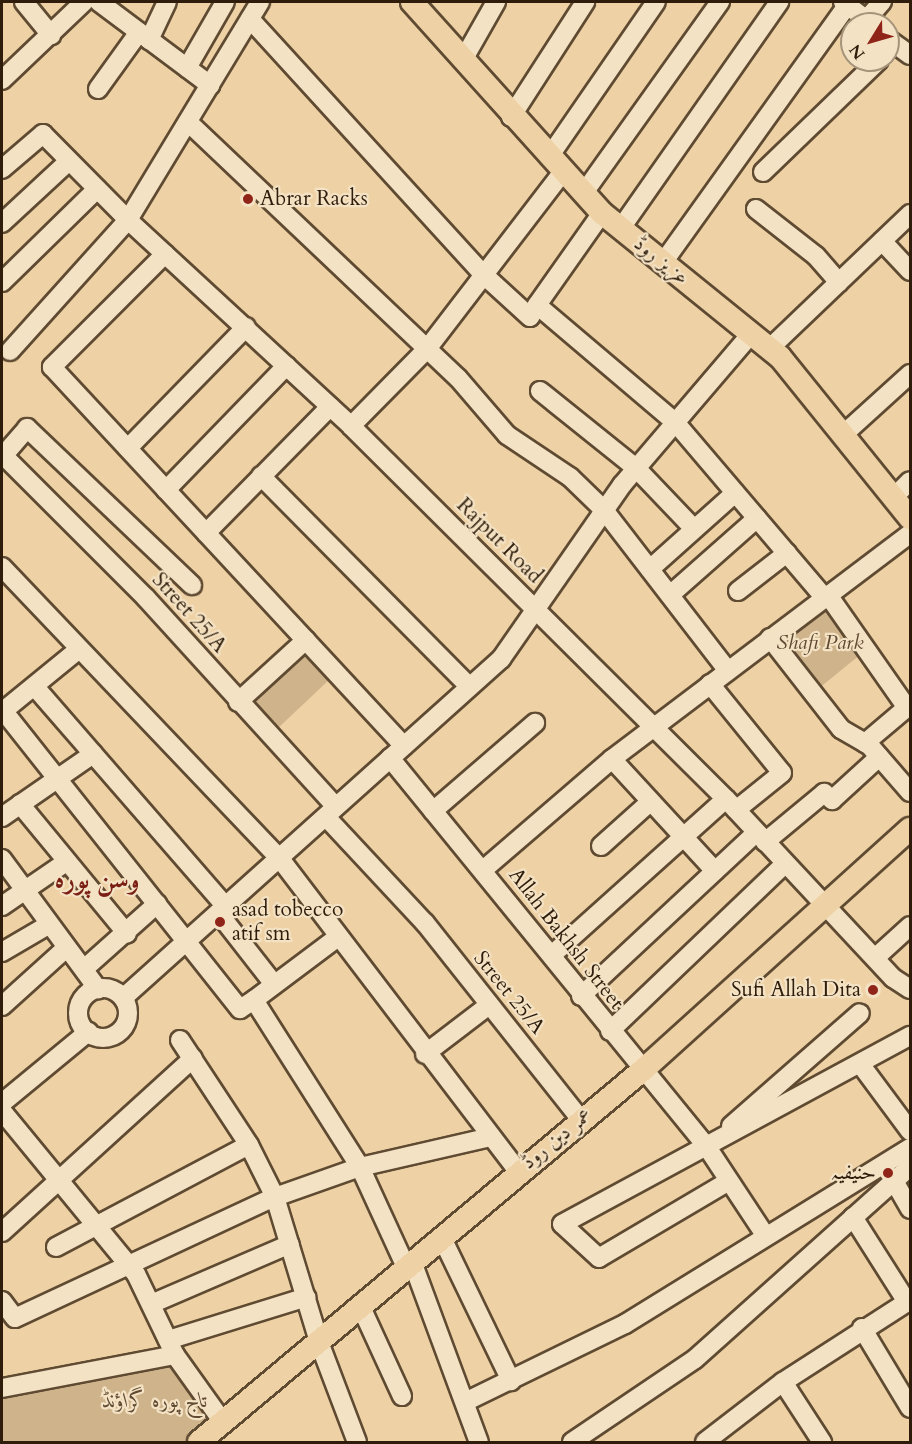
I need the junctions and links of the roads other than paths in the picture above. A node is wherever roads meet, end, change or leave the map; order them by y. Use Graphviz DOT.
graph roads {
  1 [pos="24,2"];
  2 [pos="84,2"];
  3 [pos="99,2"];
  4 [pos="167,2"];
  5 [pos="225,2"];
  6 [pos="260,2"];
  7 [pos="412,2"];
  8 [pos="496,2"];
  9 [pos="585,2"];
  10 [pos="656,2"];
  11 [pos="720,2"];
  12 [pos="779,2"];
  13 [pos="846,2"];
  14 [pos="858,12"];
  15 [pos="250,19"];
  16 [pos="51,35"];
  17 [pos="144,36"];
  18 [pos="463,60"];
  19 [pos="187,68"];
  20 [pos="866,72"];
  21 [pos="2,80"];
  22 [pos="210,85"];
  23 [pos="98,89"];
  24 [pos="511,117"];
  25 [pos="188,122"];
  26 [pos="69,161"];
  27 [pos="556,165"];
  28 [pos="2,169"];
  29 [pos="762,172"];
  30 [pos="97,189"];
  31 [pos="583,194"];
  32 [pos="756,209"];
  33 [pos="602,213"];
  34 [pos="910,214"];
  35 [pos="128,220"];
  36 [pos="2,223"];
  37 [pos="621,228"];
  38 [pos="882,241"];
  39 [pos="165,254"];
  40 [pos="662,264"];
  41 [pos="910,271"];
  42 [pos="4,274"];
  43 [pos="484,274"];
  44 [pos="839,282"];
  45 [pos="537,305"];
  46 [pos="246,327"];
  47 [pos="752,333"];
  48 [pos="770,348"];
  49 [pos="427,349"];
  50 [pos="10,351"];
  51 [pos="286,366"];
  52 [pos="910,374"];
  53 [pos="540,391"];
  54 [pos="330,407"];
  55 [pos="675,422"];
  56 [pos="351,426"];
  57 [pos="845,433"];
  58 [pos="128,448"];
  59 [pos="2,455"];
  60 [pos="636,468"];
  61 [pos="261,476"];
  62 [pos="903,488"];
  63 [pos="166,490"];
  64 [pos="735,493"];
  65 [pos="604,510"];
  66 [pos="757,518"];
  67 [pos="910,518"];
  68 [pos="694,529"];
  69 [pos="206,533"];
  70 [pos="910,534"];
  71 [pos="787,553"];
  72 [pos="2,567"];
  73 [pos="650,569"];
  74 [pos="192,585"];
  75 [pos="738,591"];
  76 [pos="670,595"];
  77 [pos="826,596"];
  78 [pos="538,612"];
  79 [pos="770,638"];
  80 [pos="306,640"];
  81 [pos="78,650"];
  82 [pos="728,670"];
  83 [pos="710,684"];
  84 [pos="468,685"];
  85 [pos="35,687"];
  86 [pos="238,702"];
  87 [pos="909,706"];
  88 [pos="2,711"];
  89 [pos="535,723"];
  90 [pos="653,729"];
  91 [pos="865,743"];
  92 [pos="404,746"];
  93 [pos="93,754"];
  94 [pos="879,757"];
  95 [pos="390,759"];
  96 [pos="612,759"];
  97 [pos="56,780"];
  98 [pos="910,792"];
  99 [pos="650,802"];
  100 [pos="20,804"];
  101 [pos="731,805"];
  102 [pos="433,811"];
  103 [pos="331,812"];
  104 [pos="2,817"];
  105 [pos="910,830"];
  106 [pos="685,836"];
  107 [pos="761,837"];
  108 [pos="601,846"];
  109 [pos="2,859"];
  110 [pos="281,860"];
  111 [pos="66,862"];
  112 [pos="785,864"];
  113 [pos="483,870"];
  114 [pos="715,871"];
  115 [pos="24,891"];
  116 [pos="157,904"];
  117 [pos="2,906"];
  118 [pos="827,906"];
  119 [pos="224,912"];
  120 [pos="48,925"];
  121 [pos="910,926"];
  122 [pos="127,934"];
  123 [pos="338,937"];
  124 [pos="189,943"];
  125 [pos="65,949"];
  126 [pos="2,952"];
  127 [pos="553,954"];
  128 [pos="875,958"];
  129 [pos="84,969"];
  130 [pos="274,984"];
  131 [pos="98,988"];
  132 [pos="910,988"];
  133 [pos="581,996"];
  134 [pos="123,998"];
  135 [pos="254,1000"];
  136 [pos="489,1005"];
  137 [pos="2,1006"];
  138 [pos="860,1013"];
  139 [pos="610,1031"];
  140 [pos="88,1032"];
  141 [pos="910,1036"];
  142 [pos="180,1040"];
  143 [pos="425,1054"];
  144 [pos="193,1058"];
  145 [pos="861,1065"];
  146 [pos="644,1069"];
  147 [pos="2,1103"];
  148 [pos="2,1111"];
  149 [pos="581,1120"];
  150 [pos="910,1131"];
  151 [pos="490,1137"];
  152 [pos="249,1145"];
  153 [pos="707,1147"];
  154 [pos="910,1148"];
  155 [pos="360,1167"];
  156 [pos="910,1167"];
  157 [pos="518,1171"];
  158 [pos="63,1180"];
  159 [pos="729,1181"];
  160 [pos="894,1181"];
  161 [pos="275,1197"];
  162 [pos="910,1208"];
  163 [pos="853,1217"];
  164 [pos="98,1226"];
  165 [pos="2,1232"];
  166 [pos="765,1235"];
  167 [pos="442,1238"];
  168 [pos="290,1244"];
  169 [pos="56,1247"];
  170 [pos="129,1265"];
  171 [pos="410,1266"];
  172 [pos="307,1298"];
  173 [pos="2,1301"];
  174 [pos="909,1301"];
  175 [pos="151,1304"];
  176 [pos="361,1307"];
  177 [pos="862,1328"];
  178 [pos="319,1342"];
  179 [pos="171,1347"];
  180 [pos="511,1381"];
  181 [pos="783,1382"];
  182 [pos="2,1388"];
  183 [pos="402,1396"];
  184 [pos="467,1401"];
  185 [pos="910,1408"];
  186 [pos="224,1422"];
  187 [pos="203,1441"];
  188 [pos="357,1443"];
  189 [pos="479,1443"];
  190 [pos="572,1443"];
  191 [pos="705,1443"];
  192 [pos="822,1443"];
  1 -- 16 [label="street"];
  2 -- 16 [label="street"];
  3 -- 17 [label="street"];
  4 -- 17 [label="street"];
  5 -- 19 [label="street"];
  6 -- 15 [label="street"];
  7 -- 18 [label="main road, عزیز روڈ"];
  8 -- 18 [label="street"];
  9 -- 24 [label="street"];
  10 -- 27 [label="street"];
  11 -- 31 [label="street"];
  12 -- 37 [label="street"];
  13 -- 14 [label="street"];
  13 -- 40 [label="street"];
  15 -- 22 [label="street"];
  15 -- 43 [label="street"];
  16 -- 21 [label="street"];
  17 -- 19 [label="street"];
  17 -- 23 [label="street"];
  18 -- 24 [label="main road, عزیز روڈ"];
  19 -- 22 [label="street"];
  20 -- 29 [label="street"];
  22 -- 25 [label="street"];
  24 -- 27 [label="main road, عزیز روڈ"];
  25 -- 35 [label="street"];
  25 -- 49 [label="street"];
  26 -- 28 [label="street, Rajput Road"];
  26 -- 30 [label="street, Rajput Road"];
  26 -- 36 [label="street"];
  27 -- 31 [label="main road, عزیز روڈ"];
  27 -- 43 [label="street"];
  30 -- 35 [label="street, Rajput Road"];
  30 -- 42 [label="street"];
  31 -- 33 [label="main road, عزیز روڈ"];
  32 -- 44 [label="street"];
  33 -- 37 [label="main road, عزیز روڈ"];
  33 -- 45 [label="street"];
  34 -- 38 [label="street"];
  35 -- 39 [label="street, Rajput Road"];
  35 -- 50 [label="street"];
  37 -- 40 [label="main road, عزیز روڈ"];
  38 -- 41 [label="street"];
  38 -- 44 [label="street"];
  39 -- 46 [label="street, Rajput Road"];
  39 -- 58 [label="street"];
  40 -- 47 [label="main road, عزیز روڈ"];
  43 -- 45 [label="street"];
  43 -- 49 [label="street"];
  44 -- 48 [label="street"];
  45 -- 55 [label="street"];
  46 -- 51 [label="street, Rajput Road"];
  46 -- 58 [label="street"];
  47 -- 48 [label="main road, عزیز روڈ"];
  47 -- 55 [label="street"];
  48 -- 57 [label="main road, عزیز روڈ"];
  49 -- 56 [label="street"];
  49 -- 65 [label="street"];
  51 -- 54 [label="street, Rajput Road"];
  51 -- 63 [label="street"];
  52 -- 57 [label="street"];
  53 -- 60 [label="street"];
  54 -- 56 [label="street, Rajput Road"];
  54 -- 61 [label="street"];
  55 -- 60 [label="street"];
  55 -- 64 [label="street"];
  56 -- 78 [label="street, Rajput Road"];
  57 -- 62 [label="main road, عزیز روڈ"];
  58 -- 63 [label="street"];
  59 -- 74 [label="street"];
  59 -- 86 [label="street, Street 25/A"];
  60 -- 65 [label="street"];
  60 -- 68 [label="street"];
  61 -- 69 [label="street"];
  61 -- 84 [label="street"];
  62 -- 67 [label="main road, عزیز روڈ"];
  63 -- 69 [label="street"];
  64 -- 66 [label="street"];
  64 -- 68 [label="street"];
  65 -- 73 [label="street"];
  65 -- 78 [label="street"];
  66 -- 71 [label="street"];
  66 -- 76 [label="street"];
  68 -- 73 [label="street"];
  69 -- 80 [label="street"];
  70 -- 77 [label="street"];
  71 -- 75 [label="street"];
  71 -- 77 [label="street"];
  72 -- 81 [label="street"];
  73 -- 76 [label="street"];
  76 -- 82 [label="street"];
  77 -- 79 [label="street"];
  77 -- 87 [label="street"];
  78 -- 84 [label="street"];
  78 -- 90 [label="street, Rajput Road"];
  79 -- 82 [label="street"];
  79 -- 91 [label="street"];
  80 -- 86 [label="street"];
  80 -- 92 [label="street"];
  81 -- 85 [label="street"];
  81 -- 110 [label="street"];
  82 -- 83 [label="street"];
  83 -- 90 [label="street"];
  83 -- 101 [label="street"];
  84 -- 92 [label="street"];
  85 -- 88 [label="street"];
  85 -- 93 [label="street"];
  86 -- 103 [label="street, Street 25/A"];
  87 -- 91 [label="street"];
  88 -- 97 [label="street"];
  89 -- 102 [label="street"];
  90 -- 96 [label="street"];
  90 -- 101 [label="street, Rajput Road"];
  91 -- 94 [label="street"];
  92 -- 95 [label="street"];
  93 -- 97 [label="street"];
  93 -- 119 [label="street"];
  94 -- 98 [label="street"];
  94 -- 107 [label="street"];
  95 -- 102 [label="street, Allah Bakhsh Street"];
  95 -- 103 [label="street"];
  96 -- 99 [label="street"];
  96 -- 113 [label="street"];
  97 -- 100 [label="street"];
  97 -- 116 [label="street"];
  99 -- 106 [label="street"];
  99 -- 108 [label="street"];
  100 -- 104 [label="street"];
  100 -- 111 [label="street"];
  101 -- 106 [label="street"];
  101 -- 107 [label="street, Rajput Road"];
  102 -- 113 [label="street, Allah Bakhsh Street"];
  103 -- 110 [label="street"];
  103 -- 136 [label="street, Street 25/A"];
  105 -- 118 [label="main road, عمر دین روڈ"];
  106 -- 114 [label="street"];
  106 -- 127 [label="street"];
  107 -- 112 [label="street, Rajput Road"];
  107 -- 114 [label="street"];
  109 -- 115 [label="street"];
  110 -- 119 [label="street"];
  110 -- 123 [label="street"];
  111 -- 115 [label="street"];
  111 -- 122 [label="street"];
  112 -- 118 [label="street, Rajput Road"];
  112 -- 139 [label="street"];
  113 -- 127 [label="street, Allah Bakhsh Street"];
  114 -- 133 [label="street"];
  115 -- 117 [label="street"];
  115 -- 120 [label="street"];
  116 -- 122 [label="street"];
  116 -- 124 [label="street"];
  118 -- 128 [label="street, Rajput Road"];
  118 -- 146 [label="main road, عمر دین روڈ"];
  119 -- 124 [label="street"];
  119 -- 130 [label="street"];
  120 -- 125 [label="street"];
  120 -- 126 [label="street"];
  121 -- 128 [label="street"];
  122 -- 129 [label="street"];
  123 -- 130 [label="street"];
  123 -- 143 [label="street"];
  124 -- 134 [label="street"];
  124 -- 135 [label="street"];
  125 -- 129 [label="street"];
  125 -- 137 [label="street"];
  127 -- 133 [label="street, Allah Bakhsh Street"];
  128 -- 132 [label="street, Rajput Road"];
  129 -- 131 [label="street"];
  130 -- 135 [label="street"];
  131 -- 134 [label="street"];
  131 -- 140 [label="street"];
  133 -- 139 [label="street, Allah Bakhsh Street"];
  134 -- 140 [label="street"];
  135 -- 155 [label="street"];
  136 -- 143 [label="street"];
  136 -- 149 [label="street, Street 25/A"];
  138 -- 153 [label="street"];
  139 -- 146 [label="street, Allah Bakhsh Street"];
  140 -- 147 [label="street"];
  141 -- 145 [label="street"];
  142 -- 144 [label="street"];
  143 -- 151 [label="street"];
  144 -- 152 [label="street"];
  144 -- 158 [label="street"];
  145 -- 150 [label="street"];
  145 -- 153 [label="street"];
  146 -- 149 [label="main road, عمر دین روڈ"];
  146 -- 153 [label="street, Allah Bakhsh Street"];
  148 -- 158 [label="street"];
  149 -- 157 [label="main road, عمر دین روڈ"];
  151 -- 155 [label="street"];
  151 -- 157 [label="street"];
  152 -- 161 [label="street"];
  152 -- 164 [label="street"];
  153 -- 159 [label="street, Allah Bakhsh Street"];
  153 -- 159 [label="street"];
  154 -- 166 [label="street"];
  155 -- 161 [label="street"];
  155 -- 171 [label="street"];
  156 -- 160 [label="street"];
  157 -- 167 [label="main road, عمر دین روڈ"];
  158 -- 164 [label="street"];
  158 -- 165 [label="street"];
  159 -- 166 [label="street, Allah Bakhsh Street"];
  160 -- 162 [label="street"];
  160 -- 163 [label="street"];
  161 -- 168 [label="street"];
  161 -- 170 [label="street"];
  163 -- 174 [label="street"];
  163 -- 190 [label="street"];
  164 -- 169 [label="street"];
  164 -- 170 [label="street"];
  166 -- 180 [label="street"];
  167 -- 171 [label="main road, عمر دین روڈ"];
  167 -- 180 [label="street"];
  168 -- 172 [label="street"];
  168 -- 175 [label="street"];
  170 -- 173 [label="street"];
  170 -- 175 [label="street"];
  171 -- 176 [label="main road, عمر دین روڈ"];
  171 -- 184 [label="street"];
  172 -- 178 [label="street"];
  172 -- 179 [label="street"];
  174 -- 177 [label="street"];
  175 -- 179 [label="street"];
  176 -- 178 [label="main road, عمر دین روڈ"];
  176 -- 183 [label="street"];
  177 -- 181 [label="street"];
  177 -- 185 [label="street"];
  178 -- 186 [label="main road, عمر دین روڈ"];
  178 -- 188 [label="street"];
  179 -- 182 [label="street"];
  179 -- 186 [label="street"];
  180 -- 184 [label="street"];
  181 -- 191 [label="street"];
  181 -- 192 [label="street"];
  184 -- 189 [label="street"];
  186 -- 187 [label="main road, عمر دین روڈ"];
}
